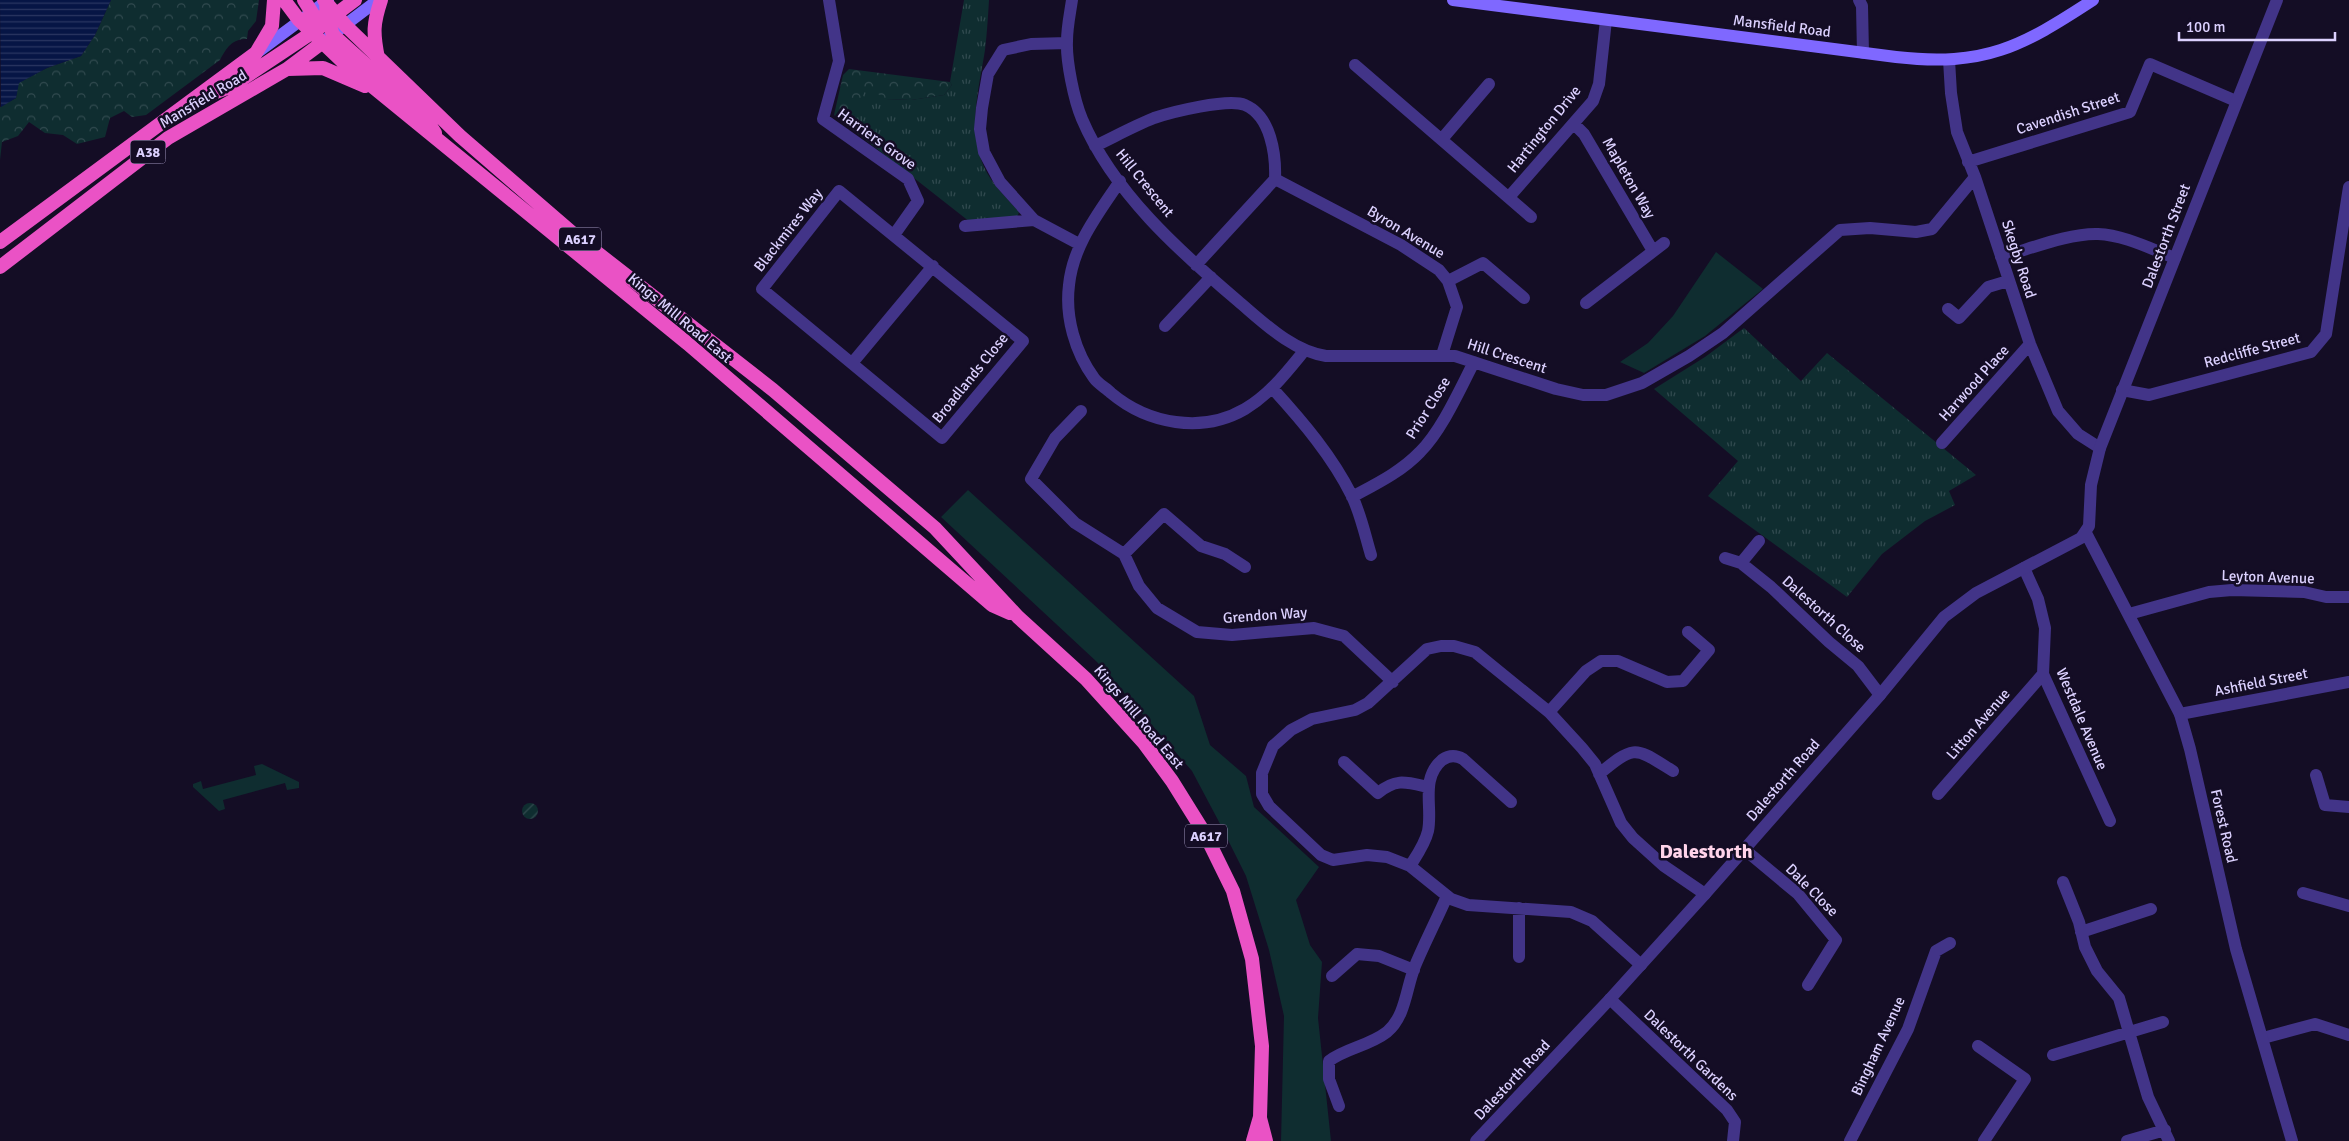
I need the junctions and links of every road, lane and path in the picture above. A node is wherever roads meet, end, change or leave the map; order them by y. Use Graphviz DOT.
graph roads {
  1 [pos="274,0"];
  2 [pos="284,0"];
  3 [pos="354,0"];
  4 [pos="380,0"];
  5 [pos="830,0"];
  6 [pos="1072,0"];
  7 [pos="1454,0"];
  8 [pos="1859,0"];
  9 [pos="2094,0"];
  10 [pos="2277,0"];
  11 [pos="326,1"];
  12 [pos="299,20"];
  13 [pos="1606,20"];
  14 [pos="321,22"];
  15 [pos="346,26"];
  16 [pos="1066,43"];
  17 [pos="256,53"];
  18 [pos="1863,53"];
  19 [pos="378,58"];
  20 [pos="1950,60"];
  21 [pos="1355,66"];
  22 [pos="287,69"];
  23 [pos="1489,84"];
  24 [pos="380,92"];
  25 [pos="2236,101"];
  26 [pos="190,102"];
  27 [pos="1574,124"];
  28 [pos="1442,139"];
  29 [pos="443,146"];
  30 [pos="1095,146"];
  31 [pos="1968,162"];
  32 [pos="1975,177"];
  33 [pos="1275,179"];
  34 [pos="1120,181"];
  35 [pos="2349,187"];
  36 [pos="839,191"];
  37 [pos="1509,197"];
  38 [pos="1531,217"];
  39 [pos="1034,220"];
  40 [pos="965,226"];
  41 [pos="894,236"];
  42 [pos="0,242"];
  43 [pos="1664,243"];
  44 [pos="1079,244"];
  45 [pos="1653,251"];
  46 [pos="2001,257"];
  47 [pos="2175,258"];
  48 [pos="1196,264"];
  49 [pos="933,266"];
  50 [pos="0,267"];
  51 [pos="1211,277"];
  52 [pos="1448,281"];
  53 [pos="2008,281"];
  54 [pos="762,288"];
  55 [pos="1524,298"];
  56 [pos="1586,303"];
  57 [pos="1948,308"];
  58 [pos="1165,326"];
  59 [pos="2030,344"];
  60 [pos="1304,351"];
  61 [pos="1442,355"];
  62 [pos="852,362"];
  63 [pos="1474,362"];
  64 [pos="1273,389"];
  65 [pos="2122,390"];
  66 [pos="1081,411"];
  67 [pos="1942,443"];
  68 [pos="2100,448"];
  69 [pos="1352,497"];
  70 [pos="2086,533"];
  71 [pos="1759,541"];
  72 [pos="1124,554"];
  73 [pos="1371,555"];
  74 [pos="1724,558"];
  75 [pos="1741,563"];
  76 [pos="1245,567"];
  77 [pos="2024,568"];
  78 [pos="2349,597"];
  79 [pos="2129,614"];
  80 [pos="1018,617"];
  81 [pos="1688,632"];
  82 [pos="2043,674"];
  83 [pos="1393,682"];
  84 [pos="2349,682"];
  85 [pos="1880,695"];
  86 [pos="1550,712"];
  87 [pos="2180,714"];
  88 [pos="1344,762"];
  89 [pos="1673,771"];
  90 [pos="1599,774"];
  91 [pos="2316,775"];
  92 [pos="1428,787"];
  93 [pos="1938,794"];
  94 [pos="1511,802"];
  95 [pos="2349,806"];
  96 [pos="2110,821"];
  97 [pos="1744,848"];
  98 [pos="1410,866"];
  99 [pos="2063,882"];
  100 [pos="2303,893"];
  101 [pos="1705,894"];
  102 [pos="1447,896"];
  103 [pos="2349,906"];
  104 [pos="1519,908"];
  105 [pos="2151,909"];
  106 [pos="2081,932"];
  107 [pos="1950,943"];
  108 [pos="1519,957"];
  109 [pos="1641,965"];
  110 [pos="1414,970"];
  111 [pos="1332,976"];
  112 [pos="1808,986"];
  113 [pos="1610,999"];
  114 [pos="2163,1022"];
  115 [pos="2130,1032"];
  116 [pos="2349,1035"];
  117 [pos="2263,1038"];
  118 [pos="1978,1046"];
  119 [pos="2053,1055"];
  120 [pos="1339,1106"];
  121 [pos="1260,1117"];
  122 [pos="2167,1136"];
  123 [pos="1253,1141"];
  124 [pos="1266,1141"];
  125 [pos="1476,1141"];
  126 [pos="1734,1141"];
  127 [pos="1850,1141"];
  128 [pos="1984,1141"];
  129 [pos="2127,1141"];
  130 [pos="2292,1141"];
  1 -- 17 [label="highway"];
  2 -- 12 [label="highway, A617"];
  3 -- 14 [label="highway"];
  4 -- 15 [label="main road"];
  4 -- 19 [label="highway"];
  5 -- 41 [label="street, Harriers Grove"];
  6 -- 16 [label="street, Hill Crescent"];
  7 -- 13 [label="main road, Mansfield Road"];
  8 -- 18 [label="street"];
  9 -- 20 [label="main road, Mansfield Road"];
  10 -- 25 [label="street, Dalestorth Street"];
  11 -- 14 [label="highway, A617"];
  12 -- 14 [label="highway, A617"];
  12 -- 17 [label="main road, Mansfield Road"];
  13 -- 18 [label="main road, Mansfield Road"];
  13 -- 27 [label="street, Hartington Drive"];
  14 -- 15 [label="highway, A617"];
  14 -- 22 [label="highway, Mansfield Road / A38"];
  14 -- 24 [label="highway, Kings Mill Road East / A617"];
  14 -- 26 [label="highway"];
  14 -- 29 [label="highway"];
  15 -- 19 [label="highway, Kings Mill Road East / A617"];
  16 -- 30 [label="street, Hill Crescent"];
  16 -- 39 [label="street"];
  17 -- 26 [label="highway, Mansfield Road / A38"];
  18 -- 20 [label="main road, Mansfield Road"];
  19 -- 80 [label="highway, Kings Mill Road East / A617"];
  20 -- 31 [label="street, Skegby Road"];
  21 -- 28 [label="street"];
  22 -- 24 [label="highway"];
  22 -- 50 [label="highway, Mansfield Road / A38"];
  23 -- 28 [label="street"];
  24 -- 29 [label="highway, Kings Mill Road East / A617"];
  25 -- 31 [label="street, Cavendish Street"];
  25 -- 47 [label="street, Dalestorth Street"];
  26 -- 42 [label="highway, Mansfield Road / A38"];
  27 -- 37 [label="street, Hartington Drive"];
  27 -- 45 [label="street, Mapleton Way"];
  28 -- 37 [label="street"];
  29 -- 80 [label="highway, Kings Mill Road East / A617"];
  30 -- 33 [label="street"];
  30 -- 34 [label="street, Hill Crescent"];
  31 -- 32 [label="street, Skegby Road"];
  32 -- 46 [label="street, Skegby Road"];
  32 -- 63 [label="street, Hill Crescent"];
  33 -- 48 [label="street"];
  33 -- 52 [label="street, Byron Avenue"];
  34 -- 44 [label="street"];
  34 -- 48 [label="street, Hill Crescent"];
  35 -- 65 [label="street, Redcliffe Street"];
  36 -- 41 [label="street, Broadlands Close"];
  36 -- 54 [label="street, Blackmires Way"];
  37 -- 38 [label="street"];
  39 -- 40 [label="street"];
  39 -- 44 [label="street"];
  41 -- 49 [label="street, Broadlands Close"];
  43 -- 45 [label="street"];
  44 -- 64 [label="street"];
  45 -- 56 [label="street"];
  46 -- 47 [label="street"];
  46 -- 53 [label="street, Skegby Road"];
  47 -- 65 [label="street, Dalestorth Street"];
  48 -- 51 [label="street, Hill Crescent"];
  49 -- 62 [label="street"];
  49 -- 62 [label="street, Broadlands Close"];
  51 -- 58 [label="street"];
  51 -- 60 [label="street, Hill Crescent"];
  52 -- 55 [label="street"];
  52 -- 61 [label="street, Byron Avenue"];
  53 -- 57 [label="street"];
  53 -- 59 [label="street, Skegby Road"];
  54 -- 62 [label="street, Broadlands Close"];
  59 -- 67 [label="street, Harwood Place"];
  59 -- 68 [label="street, Skegby Road"];
  60 -- 61 [label="street, Hill Crescent"];
  60 -- 64 [label="street"];
  61 -- 63 [label="street, Hill Crescent"];
  63 -- 69 [label="street, Prior Close"];
  64 -- 69 [label="street"];
  65 -- 68 [label="street, Dalestorth Street"];
  66 -- 72 [label="street"];
  68 -- 70 [label="street, Dalestorth Street"];
  69 -- 73 [label="street"];
  70 -- 77 [label="street, Dalestorth Road"];
  70 -- 79 [label="street, Forest Road"];
  71 -- 75 [label="street"];
  72 -- 76 [label="street"];
  72 -- 83 [label="street, Grendon Way"];
  74 -- 75 [label="street, Dalestorth Close"];
  75 -- 85 [label="street, Dalestorth Close"];
  77 -- 82 [label="street, Westdale Avenue"];
  77 -- 85 [label="street, Dalestorth Road"];
  78 -- 79 [label="street, Leyton Avenue"];
  79 -- 87 [label="street, Forest Road"];
  80 -- 121 [label="highway, Kings Mill Road East / A617"];
  81 -- 86 [label="street"];
  82 -- 93 [label="street, Litton Avenue"];
  82 -- 96 [label="street, Westdale Avenue"];
  83 -- 86 [label="street"];
  83 -- 98 [label="street"];
  84 -- 87 [label="street, Ashfield Street"];
  85 -- 97 [label="street, Dalestorth Road"];
  86 -- 90 [label="street"];
  87 -- 117 [label="street, Forest Road"];
  88 -- 92 [label="street"];
  89 -- 90 [label="street"];
  90 -- 101 [label="street"];
  91 -- 95 [label="street"];
  92 -- 94 [label="street"];
  92 -- 98 [label="street"];
  97 -- 101 [label="street, Dalestorth Road"];
  97 -- 112 [label="street, Dale Close"];
  98 -- 102 [label="street"];
  99 -- 106 [label="street"];
  100 -- 103 [label="street"];
  101 -- 109 [label="street, Dalestorth Road"];
  102 -- 104 [label="street"];
  102 -- 110 [label="street"];
  104 -- 108 [label="street"];
  104 -- 109 [label="street"];
  105 -- 106 [label="street"];
  106 -- 115 [label="street"];
  107 -- 127 [label="street, Bingham Avenue"];
  109 -- 113 [label="street, Dalestorth Road"];
  110 -- 111 [label="street"];
  110 -- 120 [label="street"];
  113 -- 125 [label="street, Dalestorth Road"];
  113 -- 126 [label="street, Dalestorth Gardens"];
  114 -- 115 [label="street"];
  115 -- 119 [label="street"];
  115 -- 122 [label="street"];
  116 -- 117 [label="street"];
  117 -- 130 [label="street, Forest Road"];
  118 -- 128 [label="street"];
  121 -- 123 [label="highway, Kings Mill Road East / A617"];
  121 -- 124 [label="highway, Kings Mill Road East / A617"];
  122 -- 129 [label="street"];
}
